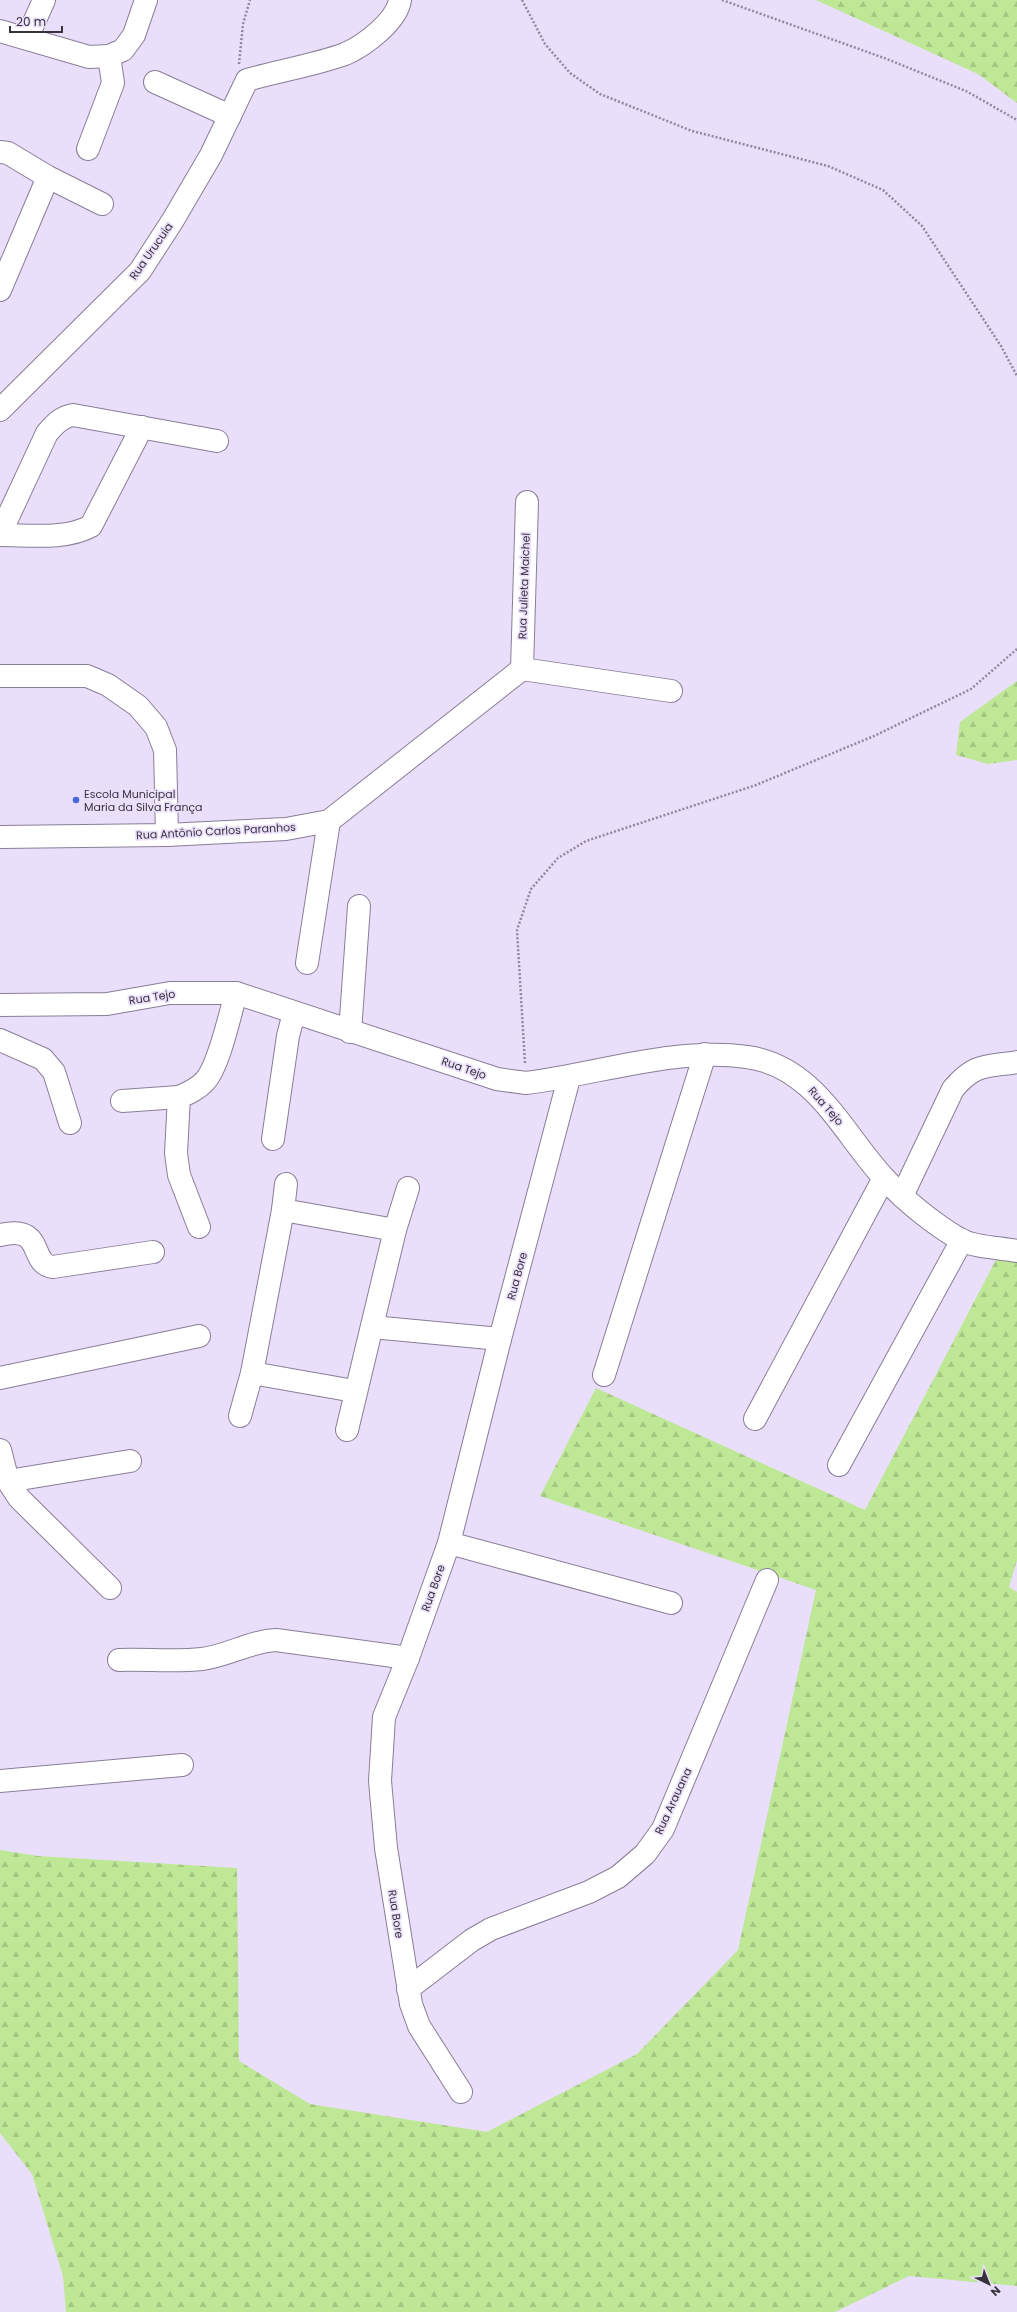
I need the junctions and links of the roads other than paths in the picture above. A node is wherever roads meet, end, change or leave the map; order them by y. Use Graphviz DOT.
graph roads {
  1 [pos="44,0"];
  2 [pos="146,0"];
  3 [pos="400,0"];
  4 [pos="0,31"];
  5 [pos="27,38"];
  6 [pos="109,56"];
  7 [pos="155,82"];
  8 [pos="230,116"];
  9 [pos="88,149"];
  10 [pos="0,152"];
  11 [pos="48,177"];
  12 [pos="102,204"];
  13 [pos="0,290"];
  14 [pos="0,410"];
  15 [pos="142,427"];
  16 [pos="217,441"];
  17 [pos="527,502"];
  18 [pos="0,535"];
  19 [pos="522,669"];
  20 [pos="0,676"];
  21 [pos="671,690"];
  22 [pos="329,821"];
  23 [pos="167,835"];
  24 [pos="0,837"];
  25 [pos="359,906"];
  26 [pos="307,963"];
  27 [pos="236,993"];
  28 [pos="0,1005"];
  29 [pos="294,1013"];
  30 [pos="350,1032"];
  31 [pos="0,1040"];
  32 [pos="705,1054"];
  33 [pos="1017,1062"];
  34 [pos="569,1078"];
  35 [pos="179,1097"];
  36 [pos="122,1101"];
  37 [pos="70,1123"];
  38 [pos="273,1139"];
  39 [pos="884,1178"];
  40 [pos="286,1184"];
  41 [pos="408,1188"];
  42 [pos="902,1196"];
  43 [pos="284,1210"];
  44 [pos="199,1227"];
  45 [pos="395,1230"];
  46 [pos="0,1235"];
  47 [pos="962,1240"];
  48 [pos="1017,1251"];
  49 [pos="153,1252"];
  50 [pos="372,1327"];
  51 [pos="199,1336"];
  52 [pos="500,1339"];
  53 [pos="252,1373"];
  54 [pos="604,1375"];
  55 [pos="0,1378"];
  56 [pos="354,1391"];
  57 [pos="240,1416"];
  58 [pos="755,1419"];
  59 [pos="346,1430"];
  60 [pos="0,1450"];
  61 [pos="130,1462"];
  62 [pos="839,1464"];
  63 [pos="8,1481"];
  64 [pos="449,1543"];
  65 [pos="767,1580"];
  66 [pos="110,1588"];
  67 [pos="671,1603"];
  68 [pos="408,1658"];
  69 [pos="119,1660"];
  70 [pos="182,1765"];
  71 [pos="0,1781"];
  72 [pos="408,1989"];
  73 [pos="461,2092"];
  1 -- 5 [label="street"];
  2 -- 6 [label="street"];
  3 -- 8 [label="street, Rua Urucuia"];
  4 -- 5 [label="street"];
  5 -- 6 [label="street"];
  6 -- 9 [label="street"];
  7 -- 8 [label="street"];
  8 -- 14 [label="street, Rua Urucuia"];
  10 -- 11 [label="street"];
  11 -- 12 [label="street"];
  11 -- 13 [label="street"];
  15 -- 16 [label="street"];
  15 -- 18 [label="street"];
  15 -- 18 [label="street"];
  17 -- 19 [label="street, Rua Julieta Maichel"];
  19 -- 21 [label="street"];
  19 -- 22 [label="street, Rua Antônio Carlos Paranhos"];
  20 -- 23 [label="street"];
  22 -- 23 [label="street, Rua Antônio Carlos Paranhos"];
  22 -- 26 [label="street"];
  23 -- 24 [label="street, Rua Antônio Carlos Paranhos"];
  25 -- 30 [label="street"];
  27 -- 28 [label="street, Rua Tejo"];
  27 -- 29 [label="street, Rua Tejo"];
  27 -- 35 [label="street"];
  29 -- 30 [label="street, Rua Tejo"];
  29 -- 38 [label="street"];
  30 -- 34 [label="street, Rua Tejo"];
  31 -- 37 [label="street"];
  32 -- 34 [label="street, Rua Tejo"];
  32 -- 39 [label="street, Rua Tejo"];
  32 -- 54 [label="street"];
  33 -- 42 [label="street"];
  34 -- 52 [label="street, Rua Bore"];
  35 -- 36 [label="street"];
  35 -- 44 [label="street"];
  39 -- 42 [label="street, Rua Tejo"];
  39 -- 58 [label="street"];
  40 -- 43 [label="street"];
  41 -- 45 [label="street"];
  42 -- 47 [label="street, Rua Tejo"];
  43 -- 45 [label="street"];
  43 -- 53 [label="street"];
  45 -- 50 [label="street"];
  46 -- 49 [label="street"];
  47 -- 48 [label="street, Rua Tejo"];
  47 -- 62 [label="street"];
  50 -- 52 [label="street"];
  50 -- 56 [label="street"];
  51 -- 55 [label="street"];
  52 -- 64 [label="street, Rua Bore"];
  53 -- 56 [label="street"];
  53 -- 57 [label="street"];
  56 -- 59 [label="street"];
  60 -- 63 [label="street"];
  61 -- 63 [label="street"];
  63 -- 66 [label="street"];
  64 -- 67 [label="street"];
  64 -- 68 [label="street, Rua Bore"];
  65 -- 72 [label="street, Rua Arauana"];
  68 -- 69 [label="street"];
  68 -- 72 [label="street, Rua Bore"];
  70 -- 71 [label="street"];
  72 -- 73 [label="street, Rua Bore"];
}
